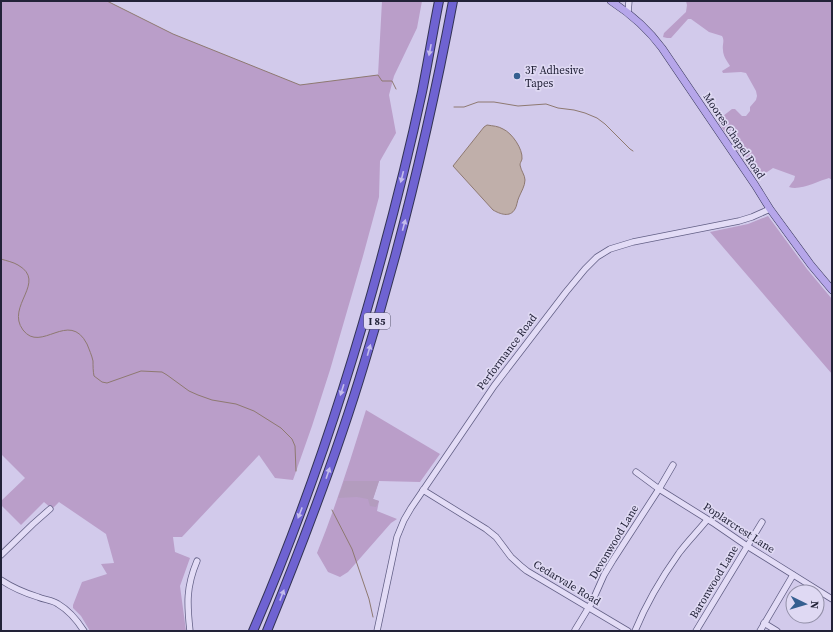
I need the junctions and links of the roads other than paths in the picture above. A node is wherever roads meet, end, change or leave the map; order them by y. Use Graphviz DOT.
graph roads {
  1 [pos="439,1"];
  2 [pos="454,1"];
  3 [pos="612,1"];
  4 [pos="629,1"];
  5 [pos="628,12"];
  6 [pos="770,210"];
  7 [pos="832,290"];
  8 [pos="673,465"];
  9 [pos="636,472"];
  10 [pos="659,489"];
  11 [pos="423,490"];
  12 [pos="50,509"];
  13 [pos="707,520"];
  14 [pos="762,522"];
  15 [pos="747,546"];
  16 [pos="1,555"];
  17 [pos="197,561"];
  18 [pos="793,575"];
  19 [pos="1,580"];
  20 [pos="832,599"];
  21 [pos="589,607"];
  22 [pos="764,623"];
  23 [pos="575,630"];
  24 [pos="84,631"];
  25 [pos="190,631"];
  26 [pos="253,631"];
  27 [pos="267,631"];
  28 [pos="377,631"];
  29 [pos="628,631"];
  30 [pos="636,631"];
  31 [pos="696,631"];
  32 [pos="760,631"];
  33 [pos="777,631"];
  1 -- 26 [label="highway, I 85, one-way"];
  27 -- 2 [label="highway, I 85, one-way"];
  3 -- 5 [label="main road, Moores Chapel Road"];
  4 -- 5 [label="street"];
  5 -- 6 [label="main road, Moores Chapel Road"];
  6 -- 7 [label="main road, Moores Chapel Road"];
  6 -- 11 [label="street, Performance Road"];
  8 -- 10 [label="street, Devonwood Lane"];
  9 -- 10 [label="street, Poplarcrest Lane"];
  10 -- 13 [label="street, Poplarcrest Lane"];
  10 -- 21 [label="street, Devonwood Lane"];
  11 -- 21 [label="street, Cedarvale Road"];
  11 -- 28 [label="street, Performance Road"];
  12 -- 16 [label="street"];
  13 -- 15 [label="street, Poplarcrest Lane"];
  13 -- 30 [label="street"];
  14 -- 15 [label="street, Baronwood Lane"];
  15 -- 18 [label="street, Poplarcrest Lane"];
  15 -- 31 [label="street, Baronwood Lane"];
  17 -- 25 [label="street"];
  18 -- 20 [label="street, Poplarcrest Lane"];
  18 -- 22 [label="street"];
  19 -- 24 [label="street"];
  21 -- 23 [label="street, Devonwood Lane"];
  21 -- 29 [label="street, Cedarvale Road"];
  22 -- 32 [label="street"];
  22 -- 33 [label="street"];
}
